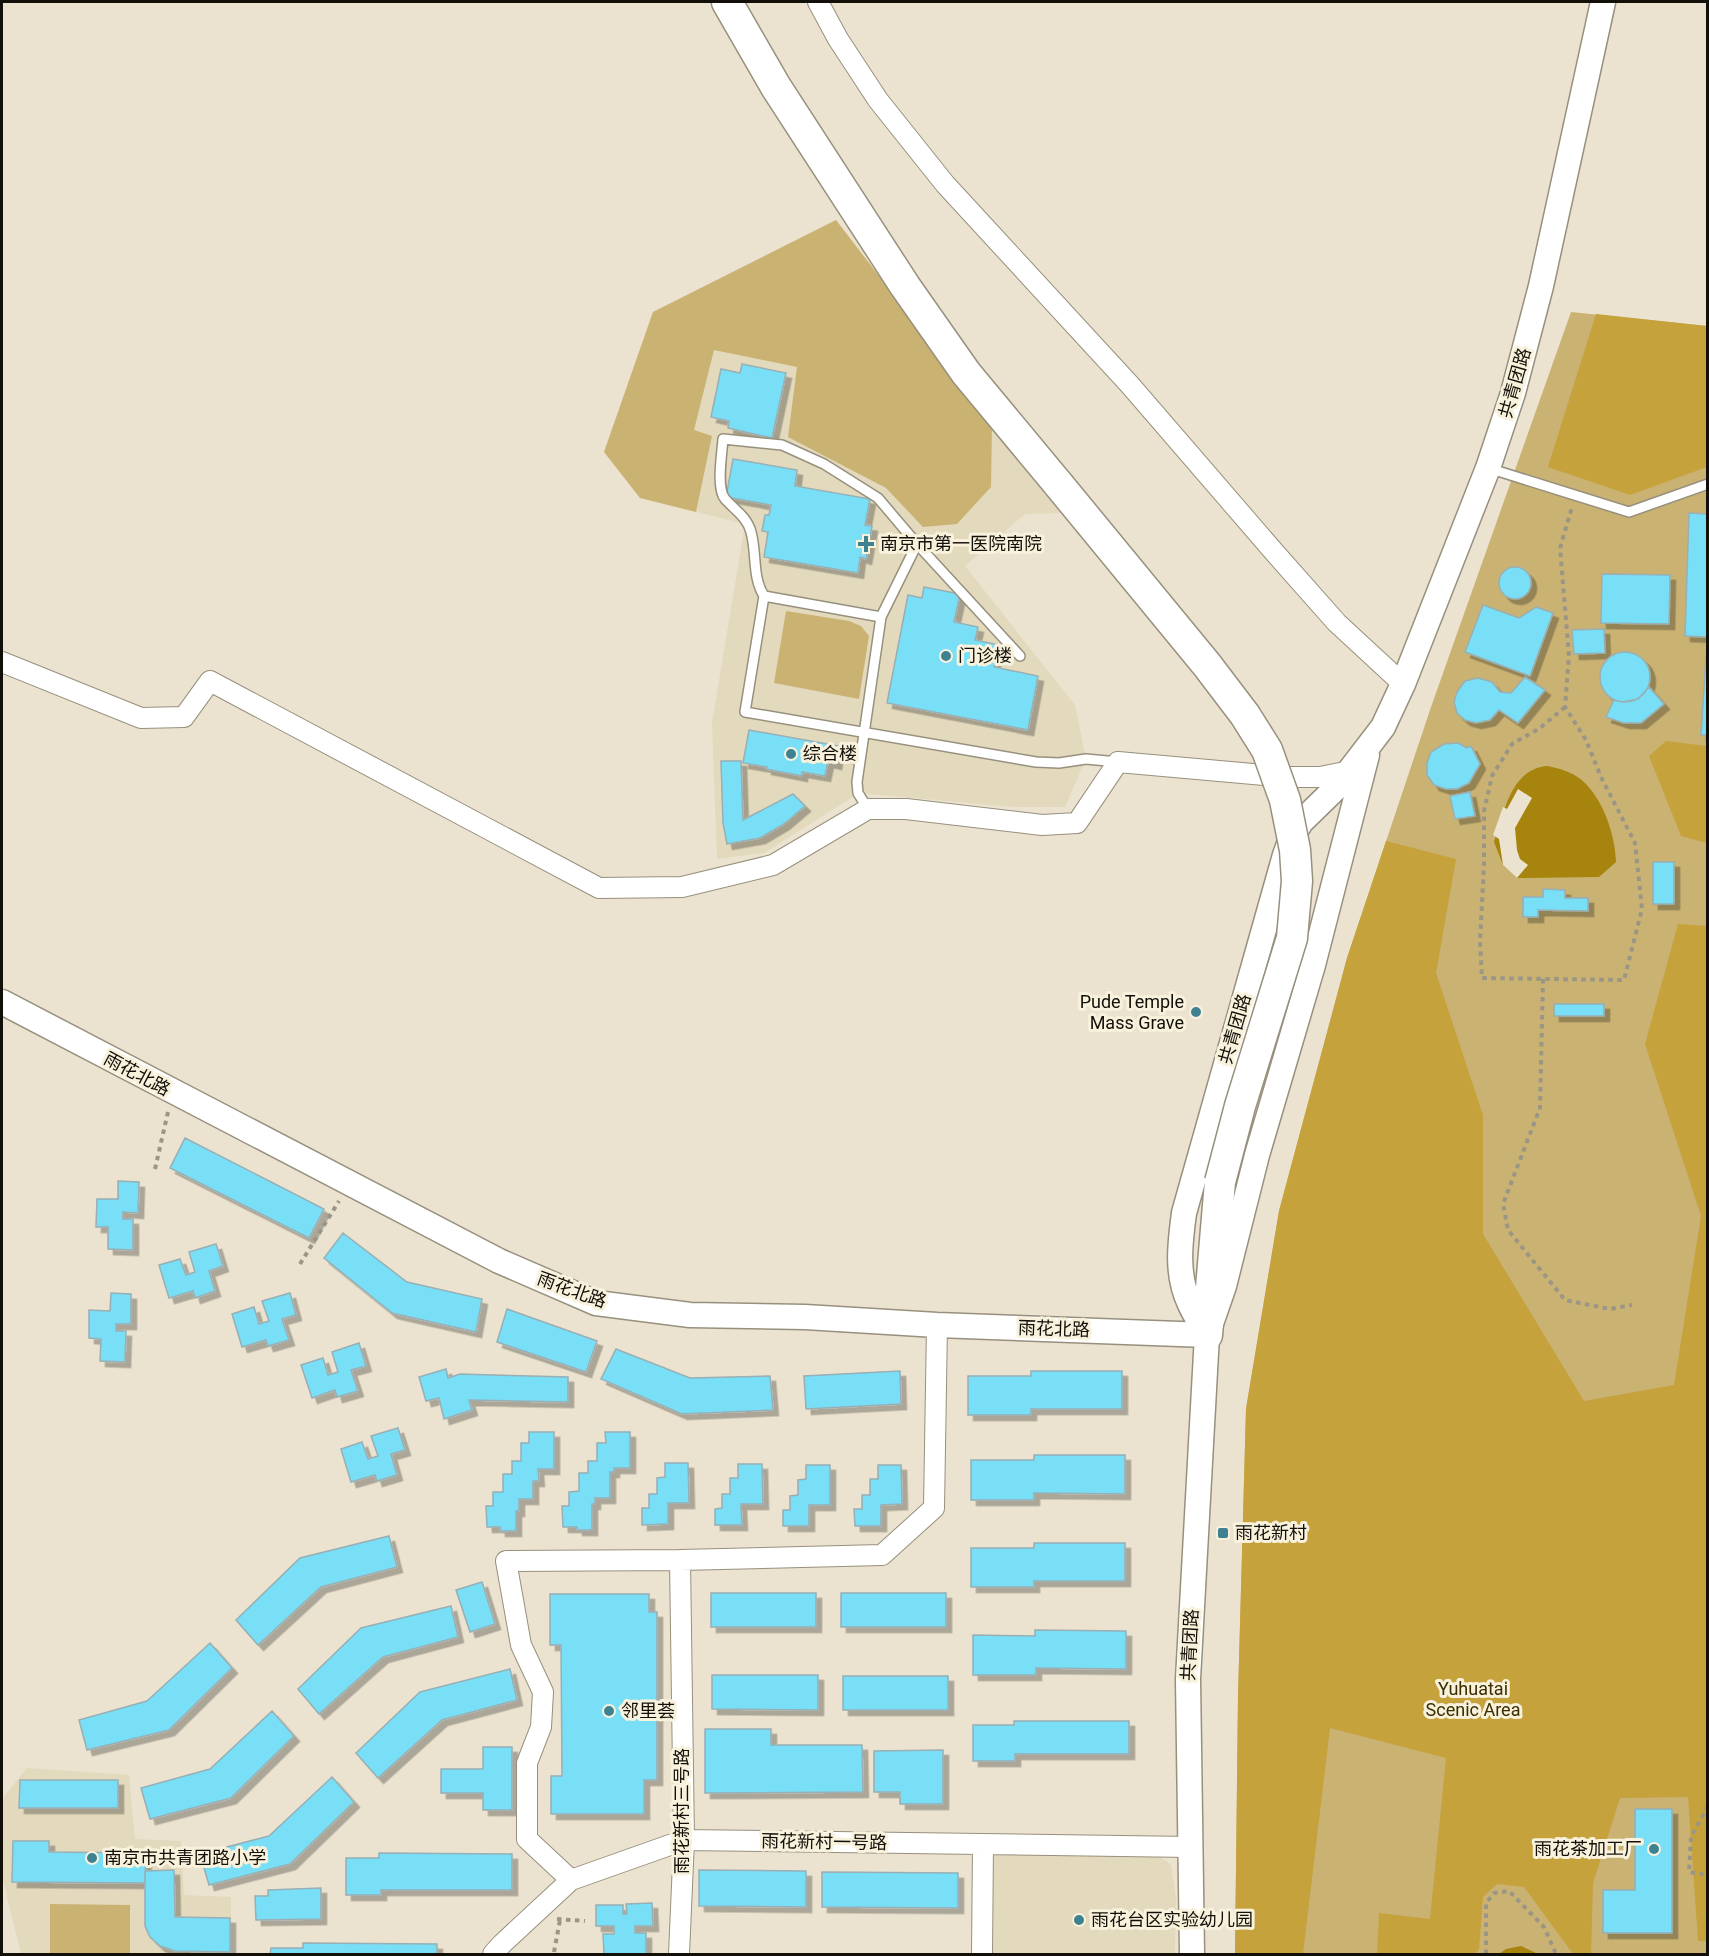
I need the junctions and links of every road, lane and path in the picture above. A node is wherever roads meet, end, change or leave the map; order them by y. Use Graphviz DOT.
graph roads {
  1 [pos="727,2"];
  2 [pos="818,2"];
  3 [pos="1603,2"];
  4 [pos="1488,468"];
  5 [pos="1707,484"];
  6 [pos="1575,495"];
  7 [pos="917,544"];
  8 [pos="764,596"];
  9 [pos="882,617"];
  10 [pos="1020,656"];
  11 [pos="2,662"];
  12 [pos="1403,684"];
  13 [pos="1565,707"];
  14 [pos="864,733"];
  15 [pos="1370,746"];
  16 [pos="1118,762"];
  17 [pos="1350,771"];
  18 [pos="868,809"];
  19 [pos="1543,979"];
  20 [pos="2,1002"];
  21 [pos="172,1092"];
  22 [pos="155,1169"];
  23 [pos="350,1184"];
  24 [pos="300,1264"];
  25 [pos="1632,1305"];
  26 [pos="937,1325"];
  27 [pos="1207,1335"];
  28 [pos="680,1560"];
  29 [pos="1707,1806"];
  30 [pos="684,1840"];
  31 [pos="983,1844"];
  32 [pos="1191,1847"];
  33 [pos="1707,1875"];
  34 [pos="572,1880"];
  35 [pos="560,1920"];
  36 [pos="554,1952"];
  37 [pos="493,1954"];
  38 [pos="679,1954"];
  39 [pos="982,1954"];
  40 [pos="1192,1954"];
  41 [pos="1486,1954"];
  42 [pos="1556,1954"];
  1 -- 27 [label="main road, bridge"];
  2 -- 12 [label="street"];
  3 -- 4 [label="street, 共青团路"];
  4 -- 6 [label="lane"];
  4 -- 12 [label="street, 共青团路"];
  5 -- 6 [label="lane"];
  6 -- 13 [label="path"];
  7 -- 8 [label="lane"];
  7 -- 9 [label="lane"];
  7 -- 10 [label="lane"];
  8 -- 9 [label="lane"];
  8 -- 14 [label="lane"];
  9 -- 14 [label="lane"];
  11 -- 18 [label="street"];
  12 -- 15 [label="street, 共青团路"];
  13 -- 19 [label="path"];
  13 -- 19 [label="path"];
  14 -- 16 [label="lane"];
  14 -- 18 [label="lane"];
  15 -- 17 [label="street, 共青团路"];
  15 -- 27 [label="street, 共青团路"];
  16 -- 17 [label="street"];
  16 -- 18 [label="street"];
  17 -- 27 [label="street, 共青团路"];
  19 -- 25 [label="path"];
  20 -- 21 [label="street, 雨花北路"];
  21 -- 22 [label="path"];
  21 -- 23 [label="street, 雨花北路"];
  23 -- 24 [label="path"];
  23 -- 26 [label="street, 雨花北路"];
  26 -- 27 [label="street, 雨花北路"];
  26 -- 28 [label="street"];
  27 -- 32 [label="street, 共青团路"];
  28 -- 30 [label="street, 雨花新村三号路"];
  28 -- 34 [label="street"];
  29 -- 33 [label="path"];
  30 -- 31 [label="street, 雨花新村一号路"];
  30 -- 34 [label="street, 雨花新村一号路"];
  30 -- 38 [label="street, 雨花新村三号路"];
  31 -- 32 [label="street, 雨花新村一号路"];
  31 -- 39 [label="street"];
  32 -- 40 [label="street, 共青团路"];
  34 -- 37 [label="street, 雨花新村一号路"];
  35 -- 36 [label="path"];
  41 -- 42 [label="path"];
}
